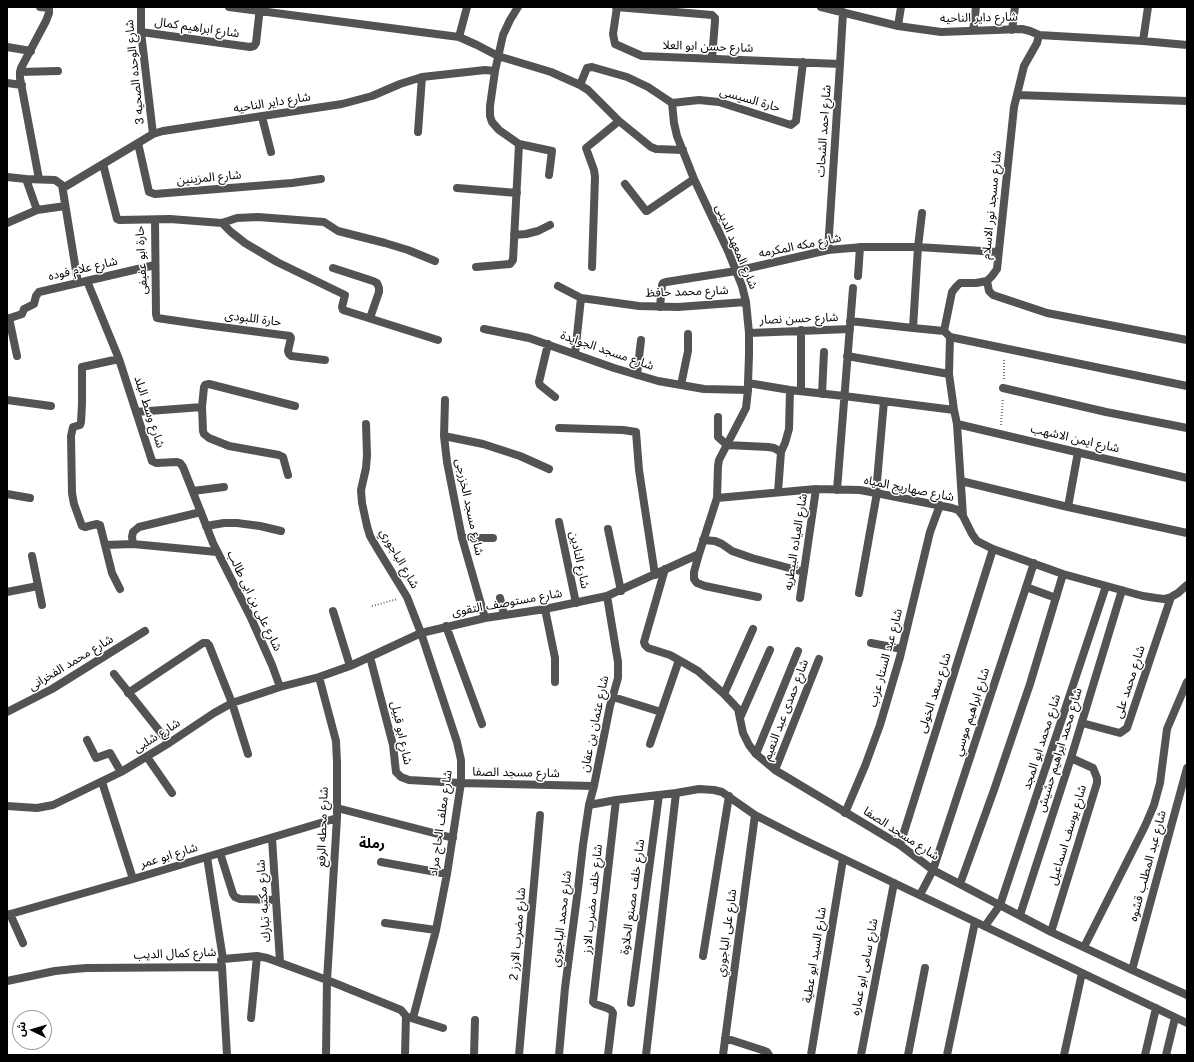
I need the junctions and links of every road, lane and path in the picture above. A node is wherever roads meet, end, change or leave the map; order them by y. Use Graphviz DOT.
graph roads {
  1 [pos="40,7"];
  2 [pos="142,7"];
  3 [pos="229,7"];
  4 [pos="467,7"];
  5 [pos="518,7"];
  6 [pos="617,7"];
  7 [pos="821,7"];
  8 [pos="901,7"];
  9 [pos="976,7"];
  10 [pos="1015,7"];
  11 [pos="1148,7"];
  12 [pos="49,8"];
  13 [pos="260,9"];
  14 [pos="843,12"];
  15 [pos="898,26"];
  16 [pos="1012,30"];
  17 [pos="973,31"];
  18 [pos="141,32"];
  19 [pos="1039,35"];
  20 [pos="459,37"];
  21 [pos="1143,41"];
  22 [pos="1187,46"];
  23 [pos="7,47"];
  24 [pos="31,51"];
  25 [pos="498,56"];
  26 [pos="712,59"];
  27 [pos="803,62"];
  28 [pos="840,64"];
  29 [pos="58,70"];
  30 [pos="495,70"];
  31 [pos="20,72"];
  32 [pos="422,77"];
  33 [pos="7,83"];
  34 [pos="580,84"];
  35 [pos="22,85"];
  36 [pos="1016,95"];
  37 [pos="1187,101"];
  38 [pos="672,103"];
  39 [pos="262,117"];
  40 [pos="620,120"];
  41 [pos="418,132"];
  42 [pos="154,134"];
  43 [pos="138,143"];
  44 [pos="519,144"];
  45 [pos="683,150"];
  46 [pos="270,152"];
  47 [pos="103,164"];
  48 [pos="549,175"];
  49 [pos="7,177"];
  50 [pos="26,179"];
  51 [pos="39,179"];
  52 [pos="321,179"];
  53 [pos="694,179"];
  54 [pos="625,184"];
  55 [pos="63,186"];
  56 [pos="458,188"];
  57 [pos="517,193"];
  58 [pos="65,206"];
  59 [pos="37,210"];
  60 [pos="922,213"];
  61 [pos="154,220"];
  62 [pos="7,223"];
  63 [pos="222,223"];
  64 [pos="550,225"];
  65 [pos="514,235"];
  66 [pos="860,247"];
  67 [pos="918,247"];
  68 [pos="828,250"];
  69 [pos="998,252"];
  70 [pos="435,261"];
  71 [pos="155,265"];
  72 [pos="476,267"];
  73 [pos="592,267"];
  74 [pos="333,268"];
  75 [pos="736,271"];
  76 [pos="858,276"];
  77 [pos="87,281"];
  78 [pos="986,281"];
  79 [pos="78,283"];
  80 [pos="558,286"];
  81 [pos="853,288"];
  82 [pos="581,298"];
  83 [pos="746,302"];
  84 [pos="660,307"];
  85 [pos="8,318"];
  86 [pos="157,318"];
  87 [pos="370,318"];
  88 [pos="850,325"];
  89 [pos="912,328"];
  90 [pos="484,329"];
  91 [pos="801,330"];
  92 [pos="944,331"];
  93 [pos="748,332"];
  94 [pos="688,334"];
  95 [pos="950,337"];
  96 [pos="438,340"];
  97 [pos="642,340"];
  98 [pos="1187,340"];
  99 [pos="548,344"];
  100 [pos="824,352"];
  101 [pos="575,354"];
  102 [pos="17,356"];
  103 [pos="848,356"];
  104 [pos="119,359"];
  105 [pos="325,360"];
  106 [pos="949,374"];
  107 [pos="637,375"];
  108 [pos="681,385"];
  109 [pos="748,386"];
  110 [pos="1187,386"];
  111 [pos="1003,388"];
  112 [pos="790,390"];
  113 [pos="801,391"];
  114 [pos="822,394"];
  115 [pos="844,396"];
  116 [pos="556,397"];
  117 [pos="7,400"];
  118 [pos="444,400"];
  119 [pos="884,401"];
  120 [pos="51,406"];
  121 [pos="295,406"];
  122 [pos="202,407"];
  123 [pos="954,410"];
  124 [pos="136,412"];
  125 [pos="718,417"];
  126 [pos="366,424"];
  127 [pos="957,424"];
  128 [pos="559,428"];
  129 [pos="1187,428"];
  130 [pos="444,436"];
  131 [pos="727,445"];
  132 [pos="781,452"];
  133 [pos="1078,452"];
  134 [pos="549,469"];
  135 [pos="288,475"];
  136 [pos="1187,478"];
  137 [pos="961,481"];
  138 [pos="224,487"];
  139 [pos="816,489"];
  140 [pos="837,490"];
  141 [pos="193,491"];
  142 [pos="778,492"];
  143 [pos="876,493"];
  144 [pos="7,494"];
  145 [pos="30,498"];
  146 [pos="717,498"];
  147 [pos="940,505"];
  148 [pos="1068,506"];
  149 [pos="201,512"];
  150 [pos="963,516"];
  151 [pos="559,522"];
  152 [pos="206,526"];
  153 [pos="608,530"];
  154 [pos="281,531"];
  155 [pos="1187,533"];
  156 [pos="462,538"];
  157 [pos="493,538"];
  158 [pos="703,540"];
  159 [pos="133,544"];
  160 [pos="105,545"];
  161 [pos="993,549"];
  162 [pos="217,552"];
  163 [pos="699,554"];
  164 [pos="32,556"];
  165 [pos="1034,563"];
  166 [pos="665,569"];
  167 [pos="804,572"];
  168 [pos="1063,574"];
  169 [pos="655,575"];
  170 [pos="1187,585"];
  171 [pos="38,586"];
  172 [pos="1106,586"];
  173 [pos="1026,587"];
  174 [pos="120,589"];
  175 [pos="621,590"];
  176 [pos="1122,590"];
  177 [pos="7,592"];
  178 [pos="859,593"];
  179 [pos="607,596"];
  180 [pos="407,597"];
  181 [pos="758,597"];
  182 [pos="1171,597"];
  183 [pos="500,598"];
  184 [pos="800,598"];
  185 [pos="1056,598"];
  186 [pos="576,603"];
  187 [pos="42,605"];
  188 [pos="372,606"];
  189 [pos="545,609"];
  190 [pos="333,611"];
  191 [pos="504,615"];
  192 [pos="485,618"];
  193 [pos="446,626"];
  194 [pos="753,629"];
  195 [pos="146,631"];
  196 [pos="422,633"];
  197 [pos="871,643"];
  198 [pos="902,649"];
  199 [pos="770,650"];
  200 [pos="798,651"];
  201 [pos="370,657"];
  202 [pos="819,659"];
  203 [pos="679,660"];
  204 [pos="350,666"];
  205 [pos="114,674"];
  206 [pos="319,677"];
  207 [pos="555,682"];
  208 [pos="1187,682"];
  209 [pos="280,687"];
  210 [pos="128,693"];
  211 [pos="724,694"];
  212 [pos="613,697"];
  213 [pos="232,703"];
  214 [pos="7,712"];
  215 [pos="661,712"];
  216 [pos="740,718"];
  217 [pos="1082,723"];
  218 [pos="482,724"];
  219 [pos="88,740"];
  220 [pos="169,743"];
  221 [pos="650,744"];
  222 [pos="248,754"];
  223 [pos="756,754"];
  224 [pos="147,756"];
  225 [pos="1071,758"];
  226 [pos="1187,768"];
  227 [pos="775,770"];
  228 [pos="122,772"];
  229 [pos="102,782"];
  230 [pos="461,783"];
  231 [pos="594,786"];
  232 [pos="172,793"];
  233 [pos="676,793"];
  234 [pos="659,795"];
  235 [pos="728,796"];
  236 [pos="616,800"];
  237 [pos="589,805"];
  238 [pos="7,806"];
  239 [pos="337,808"];
  240 [pos="845,813"];
  241 [pos="540,815"];
  242 [pos="755,815"];
  243 [pos="337,818"];
  244 [pos="272,838"];
  245 [pos="453,838"];
  246 [pos="900,846"];
  247 [pos="220,853"];
  248 [pos="207,857"];
  249 [pos="843,859"];
  250 [pos="381,862"];
  251 [pos="933,870"];
  252 [pos="447,874"];
  253 [pos="133,879"];
  254 [pos="894,883"];
  255 [pos="960,884"];
  256 [pos="920,895"];
  257 [pos="275,900"];
  258 [pos="1000,905"];
  259 [pos="8,914"];
  260 [pos="1020,915"];
  261 [pos="975,922"];
  262 [pos="385,923"];
  263 [pos="985,926"];
  264 [pos="436,930"];
  265 [pos="1051,932"];
  266 [pos="22,943"];
  267 [pos="1084,947"];
  268 [pos="257,956"];
  269 [pos="703,956"];
  270 [pos="280,962"];
  271 [pos="222,963"];
  272 [pos="925,968"];
  273 [pos="1132,970"];
  274 [pos="1082,973"];
  275 [pos="327,980"];
  276 [pos="7,981"];
  277 [pos="1187,995"];
  278 [pos="631,1002"];
  279 [pos="1156,1008"];
  280 [pos="407,1015"];
  281 [pos="251,1018"];
  282 [pos="1175,1018"];
  283 [pos="475,1020"];
  284 [pos="1187,1024"];
  285 [pos="443,1028"];
  286 [pos="725,1038"];
  287 [pos="227,1055"];
  288 [pos="326,1055"];
  289 [pos="405,1055"];
  290 [pos="474,1055"];
  291 [pos="519,1055"];
  292 [pos="559,1055"];
  293 [pos="608,1055"];
  294 [pos="646,1055"];
  295 [pos="723,1055"];
  296 [pos="769,1055"];
  297 [pos="811,1055"];
  298 [pos="861,1055"];
  299 [pos="908,1055"];
  300 [pos="948,1055"];
  301 [pos="1064,1055"];
  302 [pos="1145,1055"];
  303 [pos="1166,1055"];
  1 -- 12 [label="street"];
  2 -- 18 [label="street, شارع الوحده الصحيه 3"];
  3 -- 13 [label="street"];
  4 -- 20 [label="street"];
  5 -- 25 [label="street"];
  6 -- 26 [label="street, شارع حسن ابو العلا"];
  6 -- 26 [label="street"];
  7 -- 14 [label="street, شارع داير الناحيه"];
  8 -- 15 [label="street"];
  9 -- 17 [label="street"];
  10 -- 16 [label="street"];
  11 -- 21 [label="street"];
  12 -- 24 [label="street"];
  13 -- 18 [label="street, شارع ابراهيم كمال"];
  13 -- 20 [label="street"];
  14 -- 15 [label="street, شارع داير الناحيه"];
  14 -- 28 [label="street, شارع احمد الشحات"];
  15 -- 17 [label="street, شارع داير الناحيه"];
  16 -- 17 [label="street, شارع داير الناحيه"];
  16 -- 19 [label="street, شارع داير الناحيه"];
  18 -- 42 [label="street, شارع الوحده الصحيه 3"];
  19 -- 21 [label="street, شارع داير الناحيه"];
  19 -- 36 [label="street, شارع مسجد نور الاسلام"];
  20 -- 25 [label="street"];
  21 -- 22 [label="street, شارع داير الناحيه"];
  23 -- 24 [label="street"];
  24 -- 31 [label="street"];
  25 -- 30 [label="street"];
  25 -- 34 [label="street"];
  26 -- 27 [label="street, شارع حسن ابو العلا"];
  27 -- 28 [label="street, شارع حسن ابو العلا"];
  27 -- 38 [label="street, حارة السيسى"];
  28 -- 68 [label="street, شارع احمد الشحات"];
  29 -- 31 [label="street"];
  30 -- 32 [label="street, شارع داير الناحيه"];
  30 -- 44 [label="street"];
  31 -- 35 [label="street"];
  32 -- 39 [label="street, شارع داير الناحيه"];
  32 -- 41 [label="street"];
  33 -- 35 [label="street"];
  34 -- 38 [label="street"];
  34 -- 40 [label="street"];
  35 -- 51 [label="street"];
  36 -- 37 [label="street"];
  36 -- 69 [label="street, شارع مسجد نور الاسلام"];
  38 -- 45 [label="street, شارع المعهد الدينى"];
  39 -- 42 [label="street, شارع داير الناحيه"];
  39 -- 46 [label="street"];
  40 -- 45 [label="street"];
  40 -- 73 [label="street"];
  42 -- 43 [label="street, شارع داير الناحيه"];
  43 -- 47 [label="street, شارع داير الناحيه"];
  43 -- 52 [label="street, شارع المزينين"];
  44 -- 48 [label="street"];
  44 -- 57 [label="street"];
  45 -- 53 [label="street, شارع المعهد الدينى"];
  47 -- 55 [label="street, شارع داير الناحيه"];
  47 -- 61 [label="street, حارة ابو عفيفى"];
  49 -- 50 [label="street"];
  50 -- 51 [label="street"];
  50 -- 59 [label="street"];
  51 -- 55 [label="street"];
  53 -- 54 [label="street"];
  53 -- 75 [label="street, شارع المعهد الدينى"];
  55 -- 58 [label="street"];
  56 -- 57 [label="street"];
  57 -- 65 [label="street"];
  58 -- 59 [label="street"];
  58 -- 79 [label="street"];
  59 -- 62 [label="street"];
  60 -- 67 [label="street"];
  61 -- 63 [label="street"];
  61 -- 71 [label="street, حارة ابو عفيفى"];
  63 -- 70 [label="street"];
  63 -- 87 [label="street"];
  64 -- 65 [label="street"];
  65 -- 72 [label="street"];
  66 -- 67 [label="street, شارع مكه المكرمه"];
  66 -- 68 [label="street, شارع مكه المكرمه"];
  66 -- 76 [label="street"];
  67 -- 69 [label="street, شارع مكه المكرمه"];
  67 -- 89 [label="street"];
  68 -- 75 [label="street, شارع مكه المكرمه"];
  69 -- 78 [label="street, شارع مسجد نور الاسلام"];
  71 -- 77 [label="street, شارع علام فوده"];
  71 -- 86 [label="street, حارة ابو عفيفى"];
  74 -- 87 [label="street"];
  75 -- 83 [label="street, شارع المعهد الدينى"];
  75 -- 84 [label="street, شارع مكه المكرمه"];
  77 -- 79 [label="street, شارع علام فوده"];
  77 -- 104 [label="street, شارع وسط البلد"];
  78 -- 92 [label="street"];
  78 -- 98 [label="street"];
  79 -- 85 [label="street, شارع علام فوده"];
  80 -- 82 [label="street, شارع محمد حافظ"];
  81 -- 88 [label="street"];
  82 -- 84 [label="street, شارع محمد حافظ"];
  82 -- 101 [label="street"];
  83 -- 84 [label="street, شارع محمد حافظ"];
  83 -- 93 [label="street, شارع المعهد الدينى"];
  85 -- 102 [label="street"];
  86 -- 105 [label="street, حارة اللبودى"];
  87 -- 96 [label="street"];
  88 -- 89 [label="street, شارع حسن نصار"];
  88 -- 91 [label="street, شارع حسن نصار"];
  88 -- 103 [label="street"];
  89 -- 92 [label="street, شارع حسن نصار"];
  90 -- 99 [label="street, شارع مسجد الجوايدة"];
  91 -- 93 [label="street, شارع حسن نصار"];
  91 -- 113 [label="street"];
  92 -- 95 [label="street"];
  93 -- 109 [label="street, شارع المعهد الدينى"];
  94 -- 108 [label="street"];
  95 -- 106 [label="street"];
  95 -- 110 [label="street"];
  97 -- 107 [label="street"];
  99 -- 101 [label="street, شارع مسجد الجوايدة"];
  99 -- 116 [label="street"];
  100 -- 114 [label="street"];
  101 -- 107 [label="street, شارع مسجد الجوايدة"];
  103 -- 106 [label="street"];
  103 -- 115 [label="street"];
  104 -- 124 [label="street, شارع وسط البلد"];
  104 -- 160 [label="street"];
  106 -- 123 [label="street"];
  107 -- 108 [label="street, شارع مسجد الجوايدة"];
  108 -- 109 [label="street, شارع مسجد الجوايدة"];
  109 -- 112 [label="street, شارع مسجد الجوايدة"];
  109 -- 131 [label="street, شارع المعهد الدينى"];
  111 -- 129 [label="street"];
  112 -- 113 [label="street, شارع مسجد الجوايدة"];
  112 -- 132 [label="street"];
  113 -- 114 [label="street, شارع مسجد الجوايدة"];
  114 -- 115 [label="street, شارع مسجد الجوايدة"];
  115 -- 119 [label="street"];
  115 -- 140 [label="street"];
  117 -- 120 [label="street"];
  118 -- 130 [label="street, شارع مسجد الخزرجى"];
  119 -- 123 [label="street"];
  119 -- 143 [label="street"];
  121 -- 122 [label="street"];
  122 -- 124 [label="street"];
  122 -- 135 [label="street"];
  123 -- 127 [label="street"];
  124 -- 141 [label="street, شارع وسط البلد"];
  125 -- 131 [label="street"];
  126 -- 180 [label="street, شارع الباجوري"];
  127 -- 133 [label="street, شارع ايمن الاشهب"];
  127 -- 137 [label="street"];
  128 -- 169 [label="street"];
  130 -- 134 [label="street"];
  130 -- 156 [label="street, شارع مسجد الخزرجى"];
  131 -- 132 [label="street"];
  131 -- 146 [label="street, شارع المعهد الدينى"];
  132 -- 142 [label="street"];
  133 -- 136 [label="street, شارع ايمن الاشهب"];
  133 -- 148 [label="street"];
  137 -- 148 [label="street"];
  137 -- 150 [label="street"];
  138 -- 141 [label="street"];
  139 -- 140 [label="street, شارع صهاريج المياه"];
  139 -- 142 [label="street, شارع صهاريج المياه"];
  139 -- 167 [label="street, شارع العياده البيطريه"];
  140 -- 143 [label="street, شارع صهاريج المياه"];
  141 -- 149 [label="street, شارع وسط البلد"];
  142 -- 146 [label="street, شارع صهاريج المياه"];
  143 -- 147 [label="street, شارع صهاريج المياه"];
  143 -- 178 [label="street"];
  144 -- 145 [label="street"];
  146 -- 158 [label="street, شارع المعهد الدينى"];
  147 -- 150 [label="street, شارع صهاريج المياه"];
  147 -- 198 [label="street, شارع عبد الستار عزب"];
  148 -- 155 [label="street"];
  149 -- 152 [label="street, شارع وسط البلد"];
  149 -- 159 [label="street"];
  150 -- 161 [label="street, شارع صهاريج المياه"];
  151 -- 186 [label="street, شارع النادين"];
  152 -- 154 [label="street"];
  152 -- 162 [label="street, شارع على بن ابى طالب"];
  153 -- 175 [label="street"];
  156 -- 157 [label="street"];
  156 -- 192 [label="street, شارع مسجد الخزرجى"];
  158 -- 163 [label="street, شارع المعهد الدينى"];
  158 -- 167 [label="street"];
  159 -- 160 [label="street"];
  159 -- 162 [label="street"];
  160 -- 174 [label="street"];
  161 -- 165 [label="street, شارع صهاريج المياه"];
  161 -- 246 [label="street, شارع سعد الخولى"];
  162 -- 209 [label="street, شارع على بن ابى طالب"];
  163 -- 166 [label="street, شارع مستوصف التقوى"];
  163 -- 181 [label="street, شارع المعهد الدينى"];
  164 -- 171 [label="street"];
  165 -- 168 [label="street, شارع صهاريج المياه"];
  165 -- 173 [label="street, شارع ابراهيم موسي"];
  166 -- 169 [label="street, شارع مستوصف التقوى"];
  166 -- 203 [label="street, شارع مسجد الصفا"];
  167 -- 184 [label="street, شارع العياده البيطريه"];
  168 -- 172 [label="street, شارع صهاريج المياه"];
  168 -- 185 [label="street"];
  169 -- 175 [label="street, شارع مستوصف التقوى"];
  170 -- 182 [label="street"];
  171 -- 177 [label="street"];
  171 -- 187 [label="street"];
  172 -- 176 [label="street, شارع صهاريج المياه"];
  172 -- 258 [label="street, شارع محمد ابو المجد"];
  173 -- 185 [label="street"];
  173 -- 251 [label="street, شارع ابراهيم موسي"];
  175 -- 179 [label="street, شارع مستوصف التقوى"];
  176 -- 182 [label="street, شارع صهاريج المياه"];
  176 -- 217 [label="street, شارع محمد ابراهيم حشيش"];
  179 -- 186 [label="street, شارع مستوصف التقوى"];
  179 -- 212 [label="street, شارع عثمان بن عفان"];
  180 -- 188 [label="path"];
  180 -- 196 [label="street, شارع الباجوري"];
  182 -- 217 [label="street, شارع محمد على"];
  183 -- 191 [label="street"];
  185 -- 255 [label="street"];
  186 -- 189 [label="street, شارع مستوصف التقوى"];
  189 -- 191 [label="street, شارع مستوصف التقوى"];
  189 -- 207 [label="street"];
  190 -- 204 [label="street"];
  191 -- 192 [label="street, شارع مستوصف التقوى"];
  192 -- 193 [label="street, شارع مستوصف التقوى"];
  193 -- 196 [label="street, شارع مستوصف التقوى"];
  193 -- 218 [label="street"];
  194 -- 211 [label="street"];
  195 -- 214 [label="street, شارع محمد الفخرانى"];
  196 -- 201 [label="street, شارع مستوصف التقوى"];
  196 -- 230 [label="street, شارع معلف الحاج مراد"];
  197 -- 198 [label="street"];
  198 -- 240 [label="street, شارع عبد الستار عزب"];
  199 -- 216 [label="street"];
  200 -- 223 [label="street"];
  201 -- 204 [label="street, شارع مستوصف التقوى"];
  201 -- 230 [label="street, شارع ابو قبيل"];
  202 -- 227 [label="street, شارع حمدى عبد النعيم"];
  203 -- 211 [label="street, شارع مسجد الصفا"];
  203 -- 215 [label="street"];
  204 -- 206 [label="street, شارع مستوصف التقوى"];
  205 -- 210 [label="street"];
  206 -- 209 [label="street, شارع شلبى"];
  206 -- 239 [label="street, شارع محطه الرفع"];
  208 -- 267 [label="street"];
  209 -- 213 [label="street, شارع شلبى"];
  210 -- 213 [label="street"];
  210 -- 220 [label="street"];
  211 -- 216 [label="street, شارع مسجد الصفا"];
  212 -- 215 [label="street"];
  212 -- 231 [label="street, شارع عثمان بن عفان"];
  213 -- 220 [label="street, شارع شلبى"];
  213 -- 222 [label="street"];
  215 -- 221 [label="street"];
  216 -- 223 [label="street, شارع مسجد الصفا"];
  217 -- 225 [label="street, شارع محمد ابراهيم حشيش"];
  219 -- 228 [label="street"];
  220 -- 224 [label="street, شارع شلبى"];
  223 -- 227 [label="street, شارع مسجد الصفا"];
  224 -- 228 [label="street, شارع شلبى"];
  224 -- 232 [label="street"];
  225 -- 260 [label="street, شارع محمد ابراهيم حشيش"];
  225 -- 265 [label="street, شارع يوسف اسماعيل"];
  226 -- 273 [label="street, شارع عبد المطلب قشوه"];
  227 -- 240 [label="street, شارع مسجد الصفا"];
  228 -- 229 [label="street, شارع شلبى"];
  229 -- 238 [label="street, شارع شلبى"];
  229 -- 253 [label="street"];
  230 -- 231 [label="street, شارع مسجد الصفا"];
  230 -- 245 [label="street, شارع معلف الحاج مراد"];
  231 -- 237 [label="street, شارع محمد الباجوري"];
  233 -- 234 [label="street"];
  233 -- 235 [label="street"];
  233 -- 294 [label="street"];
  234 -- 236 [label="street"];
  234 -- 278 [label="street, شارع خلف مصنع الحلاوة"];
  235 -- 242 [label="street"];
  235 -- 269 [label="street"];
  236 -- 237 [label="street"];
  236 -- 293 [label="street, شارع خلف مضرب الارز"];
  237 -- 292 [label="street, شارع محمد الباجوري"];
  239 -- 243 [label="street, شارع محطه الرفع"];
  239 -- 245 [label="street"];
  240 -- 246 [label="street, شارع مسجد الصفا"];
  241 -- 291 [label="street, شارع مضرب الارز 2"];
  242 -- 249 [label="street"];
  242 -- 286 [label="street, شارع على الباجوري"];
  243 -- 244 [label="street, شارع ابو عمر"];
  243 -- 275 [label="street, شارع محطه الرفع"];
  244 -- 247 [label="street, شارع ابو عمر"];
  244 -- 257 [label="street, شارع مكتبه تبارك"];
  245 -- 252 [label="street, شارع معلف الحاج مراد"];
  246 -- 251 [label="street, شارع مسجد الصفا"];
  247 -- 248 [label="street, شارع ابو عمر"];
  247 -- 257 [label="street"];
  248 -- 253 [label="street, شارع ابو عمر"];
  248 -- 271 [label="street"];
  249 -- 254 [label="street"];
  249 -- 297 [label="street, شارع السيد ابو عطية"];
  250 -- 252 [label="street"];
  251 -- 255 [label="street, شارع مسجد الصفا"];
  251 -- 256 [label="street, شارع ابراهيم موسي"];
  252 -- 264 [label="street, شارع معلف الحاج مراد"];
  253 -- 259 [label="street, شارع ابو عمر"];
  254 -- 256 [label="street"];
  254 -- 298 [label="street, شارع سامى ابو عماره"];
  255 -- 258 [label="street, شارع مسجد الصفا"];
  256 -- 261 [label="street"];
  257 -- 270 [label="street, شارع مكتبه تبارك"];
  258 -- 260 [label="street, شارع مسجد الصفا"];
  258 -- 263 [label="street, شارع محمد ابو المجد"];
  259 -- 266 [label="street"];
  260 -- 265 [label="street, شارع مسجد الصفا"];
  261 -- 263 [label="street"];
  261 -- 300 [label="street"];
  262 -- 264 [label="street"];
  263 -- 274 [label="street"];
  264 -- 280 [label="street, شارع معلف الحاج مراد"];
  265 -- 267 [label="street, شارع مسجد الصفا"];
  267 -- 273 [label="street, شارع مسجد الصفا"];
  268 -- 270 [label="street, شارع كمال الديب"];
  268 -- 271 [label="street, شارع كمال الديب"];
  268 -- 281 [label="street"];
  270 -- 275 [label="street, شارع كمال الديب"];
  271 -- 276 [label="street, شارع كمال الديب"];
  271 -- 287 [label="street"];
  272 -- 299 [label="street"];
  273 -- 277 [label="street, شارع مسجد الصفا"];
  274 -- 279 [label="street"];
  274 -- 301 [label="street"];
  275 -- 280 [label="street, شارع كمال الديب"];
  275 -- 288 [label="street, شارع محطه الرفع"];
  279 -- 282 [label="street"];
  279 -- 302 [label="street"];
  280 -- 285 [label="street, شارع كمال الديب"];
  280 -- 289 [label="street, شارع معلف الحاج مراد"];
  282 -- 284 [label="street"];
  282 -- 303 [label="street"];
  283 -- 290 [label="street"];
  286 -- 295 [label="street, شارع على الباجوري"];
  286 -- 296 [label="street"];
}
